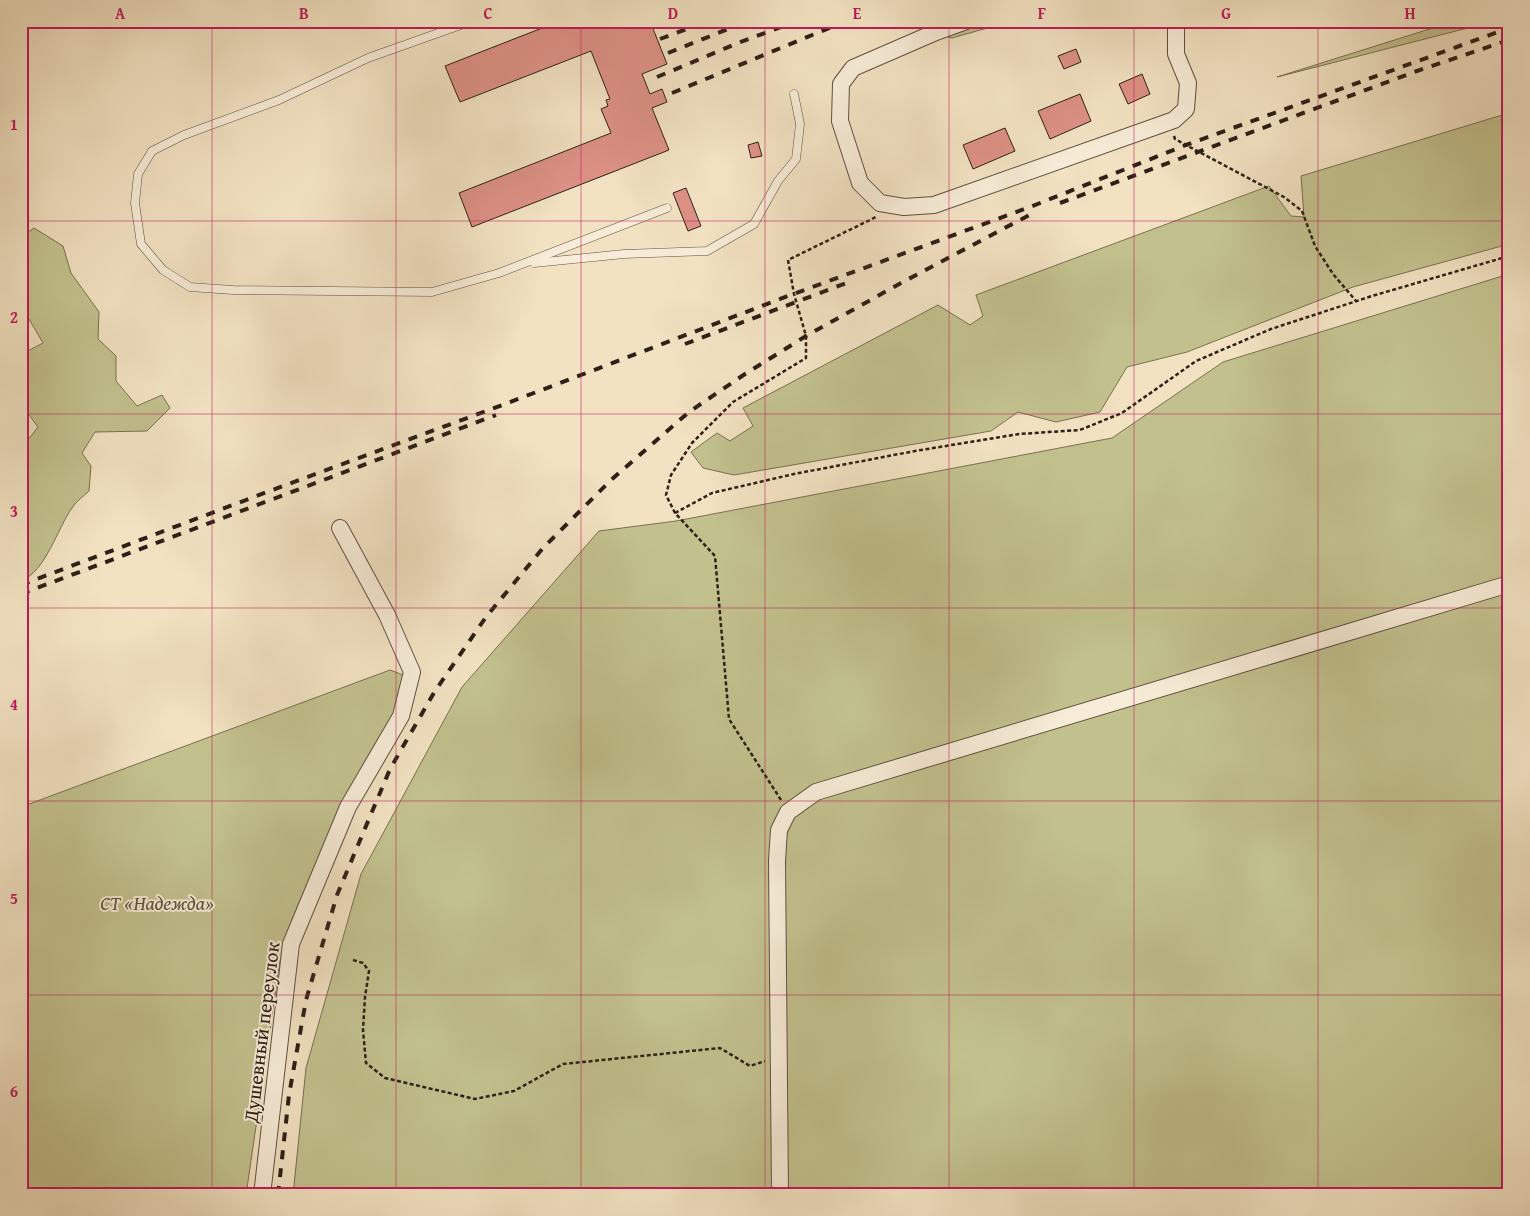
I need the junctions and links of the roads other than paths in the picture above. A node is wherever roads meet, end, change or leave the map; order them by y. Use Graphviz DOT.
graph roads {
  1 [pos="472,21"];
  2 [pos="966,21"];
  3 [pos="1178,21"];
  4 [pos="794,94"];
  5 [pos="667,208"];
  6 [pos="524,263"];
  7 [pos="340,528"];
  8 [pos="1509,584"];
  9 [pos="262,1195"];
  10 [pos="780,1195"];
  1 -- 6 [label="lane"];
  2 -- 3 [label="street"];
  4 -- 6 [label="lane"];
  5 -- 6 [label="lane"];
  7 -- 9 [label="street, Душевный переулок"];
  8 -- 10 [label="street"];
}
